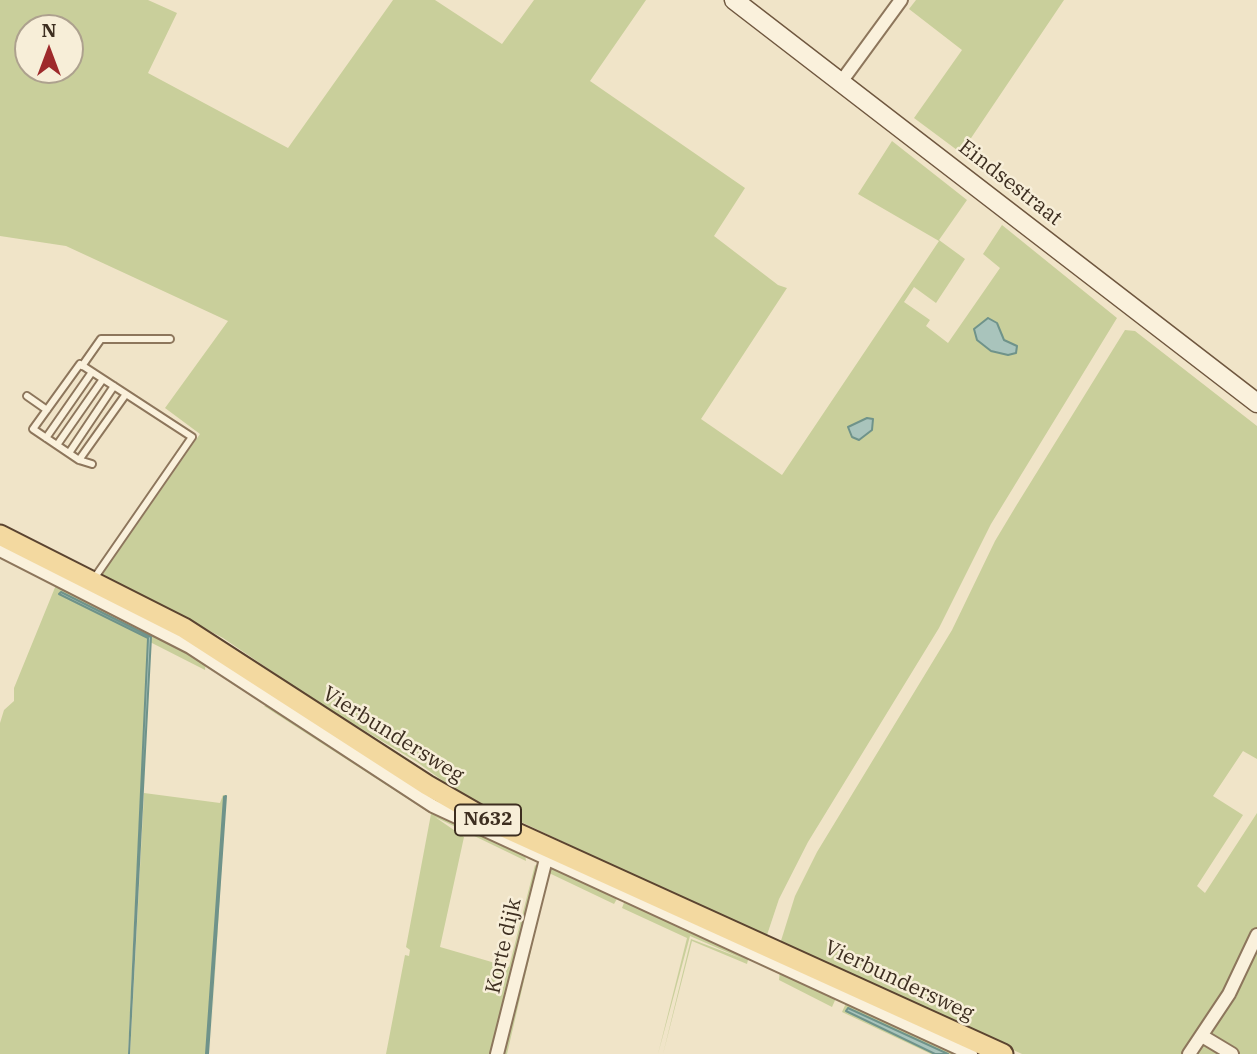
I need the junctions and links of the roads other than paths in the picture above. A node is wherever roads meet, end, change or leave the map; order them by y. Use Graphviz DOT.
graph roads {
  1 [pos="734,0"];
  2 [pos="901,0"];
  3 [pos="841,82"];
  4 [pos="170,339"];
  5 [pos="82,366"];
  6 [pos="92,372"];
  7 [pos="103,379"];
  8 [pos="114,386"];
  9 [pos="126,394"];
  10 [pos="27,396"];
  11 [pos="1257,403"];
  12 [pos="47,410"];
  13 [pos="46,438"];
  14 [pos="57,445"];
  15 [pos="69,453"];
  16 [pos="79,460"];
  17 [pos="92,464"];
  18 [pos="0,535"];
  19 [pos="0,550"];
  20 [pos="92,582"];
  21 [pos="547,853"];
  22 [pos="1256,939"];
  23 [pos="1202,1036"];
  24 [pos="497,1054"];
  25 [pos="971,1054"];
  26 [pos="1003,1054"];
  27 [pos="1189,1054"];
  28 [pos="1232,1054"];
  1 -- 3 [label="street, Eindsestraat"];
  2 -- 3 [label="street"];
  3 -- 11 [label="street, Eindsestraat"];
  4 -- 5 [label="lane"];
  5 -- 6 [label="lane"];
  5 -- 12 [label="lane"];
  6 -- 7 [label="lane"];
  6 -- 13 [label="lane"];
  7 -- 8 [label="lane"];
  7 -- 14 [label="lane"];
  8 -- 9 [label="lane"];
  8 -- 15 [label="lane"];
  9 -- 16 [label="lane"];
  9 -- 20 [label="lane"];
  10 -- 12 [label="lane"];
  12 -- 13 [label="lane"];
  13 -- 14 [label="lane"];
  14 -- 15 [label="lane"];
  15 -- 16 [label="lane"];
  16 -- 17 [label="lane"];
  18 -- 20 [label="main road, Vierbundersweg / N632"];
  19 -- 21 [label="street, Vierbundersweg"];
  20 -- 21 [label="main road, Vierbundersweg / N632"];
  21 -- 24 [label="street, Korte dijk"];
  21 -- 25 [label="street, Vierbundersweg"];
  21 -- 26 [label="main road, Vierbundersweg / N632"];
  22 -- 23 [label="street"];
  23 -- 27 [label="street"];
  23 -- 28 [label="street"];
}
